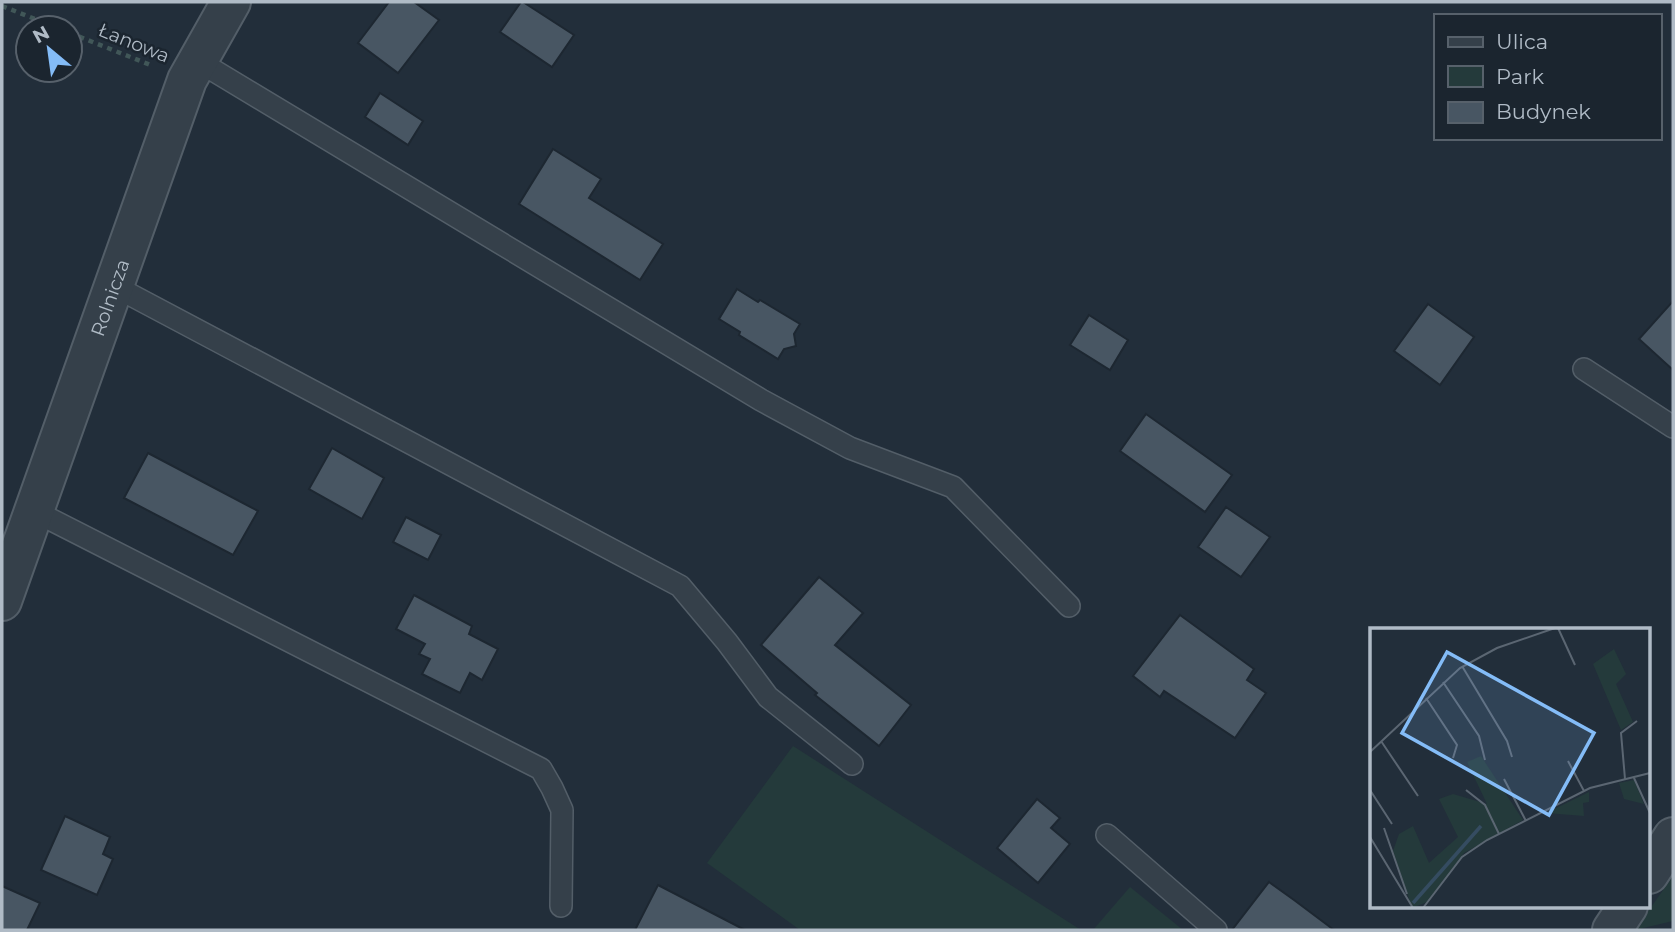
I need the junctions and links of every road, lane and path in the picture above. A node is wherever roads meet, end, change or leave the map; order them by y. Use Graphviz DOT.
graph roads {
  1 [pos="231,2"];
  2 [pos="2,5"];
  3 [pos="24,14"];
  4 [pos="84,37"];
  5 [pos="192,70"];
  6 [pos="114,286"];
  7 [pos="1584,369"];
  8 [pos="1673,427"];
  9 [pos="34,511"];
  10 [pos="2,601"];
  11 [pos="1069,606"];
  12 [pos="852,764"];
  13 [pos="1107,835"];
  14 [pos="1673,837"];
  15 [pos="1650,872"];
  16 [pos="561,906"];
  17 [pos="1627,908"];
  18 [pos="1216,930"];
  19 [pos="1612,930"];
  1 -- 5 [label="street, Rolnicza"];
  2 -- 3 [label="path"];
  4 -- 5 [label="path, Łanowa"];
  5 -- 6 [label="street, Rolnicza"];
  5 -- 11 [label="lane"];
  6 -- 9 [label="street, Rolnicza"];
  6 -- 12 [label="lane"];
  7 -- 8 [label="lane"];
  9 -- 10 [label="street, Rolnicza"];
  9 -- 16 [label="lane"];
  13 -- 18 [label="lane"];
  14 -- 15 [label="street"];
  17 -- 19 [label="street"];
}
